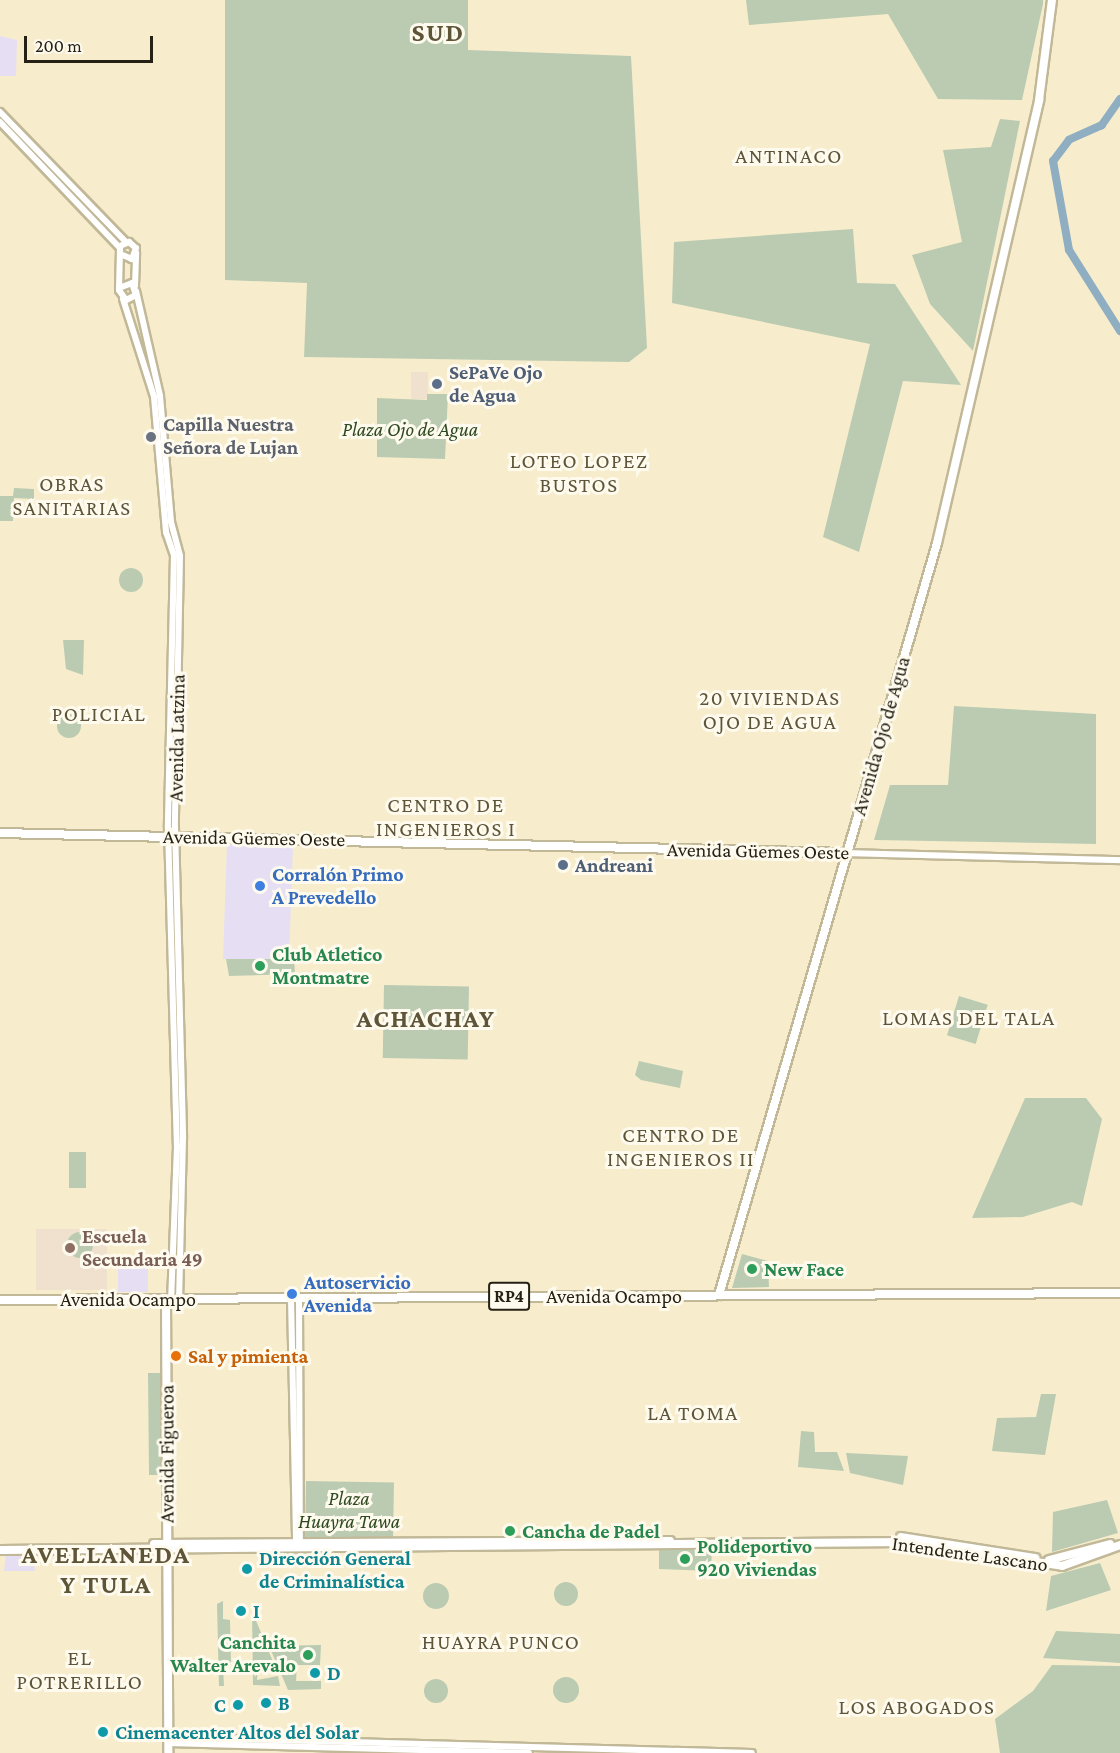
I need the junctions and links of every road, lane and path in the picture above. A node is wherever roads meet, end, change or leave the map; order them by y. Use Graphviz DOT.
graph roads {
  1 [pos="1052,0"];
  2 [pos="0,112"];
  3 [pos="0,122"];
  4 [pos="126,242"];
  5 [pos="120,251"];
  6 [pos="136,253"];
  7 [pos="119,288"];
  8 [pos="136,288"];
  9 [pos="123,299"];
  10 [pos="0,833"];
  11 [pos="172,837"];
  12 [pos="847,853"];
  13 [pos="1120,860"];
  14 [pos="1120,1293"];
  15 [pos="719,1295"];
  16 [pos="172,1299"];
  17 [pos="295,1299"];
  18 [pos="0,1300"];
  19 [pos="1120,1544"];
  20 [pos="0,1545"];
  21 [pos="298,1545"];
  22 [pos="168,1546"];
  23 [pos="0,1550"];
  24 [pos="168,1740"];
  25 [pos="168,1753"];
  26 [pos="529,1753"];
  27 [pos="752,1753"];
  1 -- 12 [label="main road, Avenida Ojo de Agua"];
  2 -- 4 [label="street"];
  3 -- 5 [label="street"];
  4 -- 5 [label="street"];
  4 -- 6 [label="street"];
  5 -- 6 [label="street"];
  5 -- 7 [label="street"];
  6 -- 8 [label="street, Avenida Latzina"];
  7 -- 8 [label="street"];
  7 -- 9 [label="street, Avenida Latzina"];
  8 -- 9 [label="street"];
  8 -- 11 [label="street, Avenida Latzina"];
  9 -- 11 [label="street, Avenida Latzina"];
  10 -- 11 [label="main road, Avenida Güemes Oeste"];
  11 -- 12 [label="main road, Avenida Güemes Oeste"];
  11 -- 16 [label="street, Avenida Latzina"];
  12 -- 13 [label="street, Avenida Güemes Oeste"];
  12 -- 15 [label="main road, Avenida Ojo de Agua"];
  14 -- 15 [label="main road, Avenida Ocampo / RP4"];
  15 -- 17 [label="main road, Avenida Ocampo / RP4"];
  16 -- 17 [label="main road, Avenida Ocampo / RP4"];
  16 -- 18 [label="main road, Avenida Ocampo / RP4"];
  16 -- 22 [label="main road, Avenida Figueroa"];
  17 -- 21 [label="street"];
  19 -- 21 [label="main road, Intendente Lascano"];
  20 -- 22 [label="main road"];
  21 -- 22 [label="main road, Intendente Lascano"];
  22 -- 23 [label="main road"];
  22 -- 24 [label="main road, Avenida Figueroa"];
  24 -- 25 [label="main road, Avenida Figueroa"];
  24 -- 26 [label="street"];
  24 -- 27 [label="street"];
}
